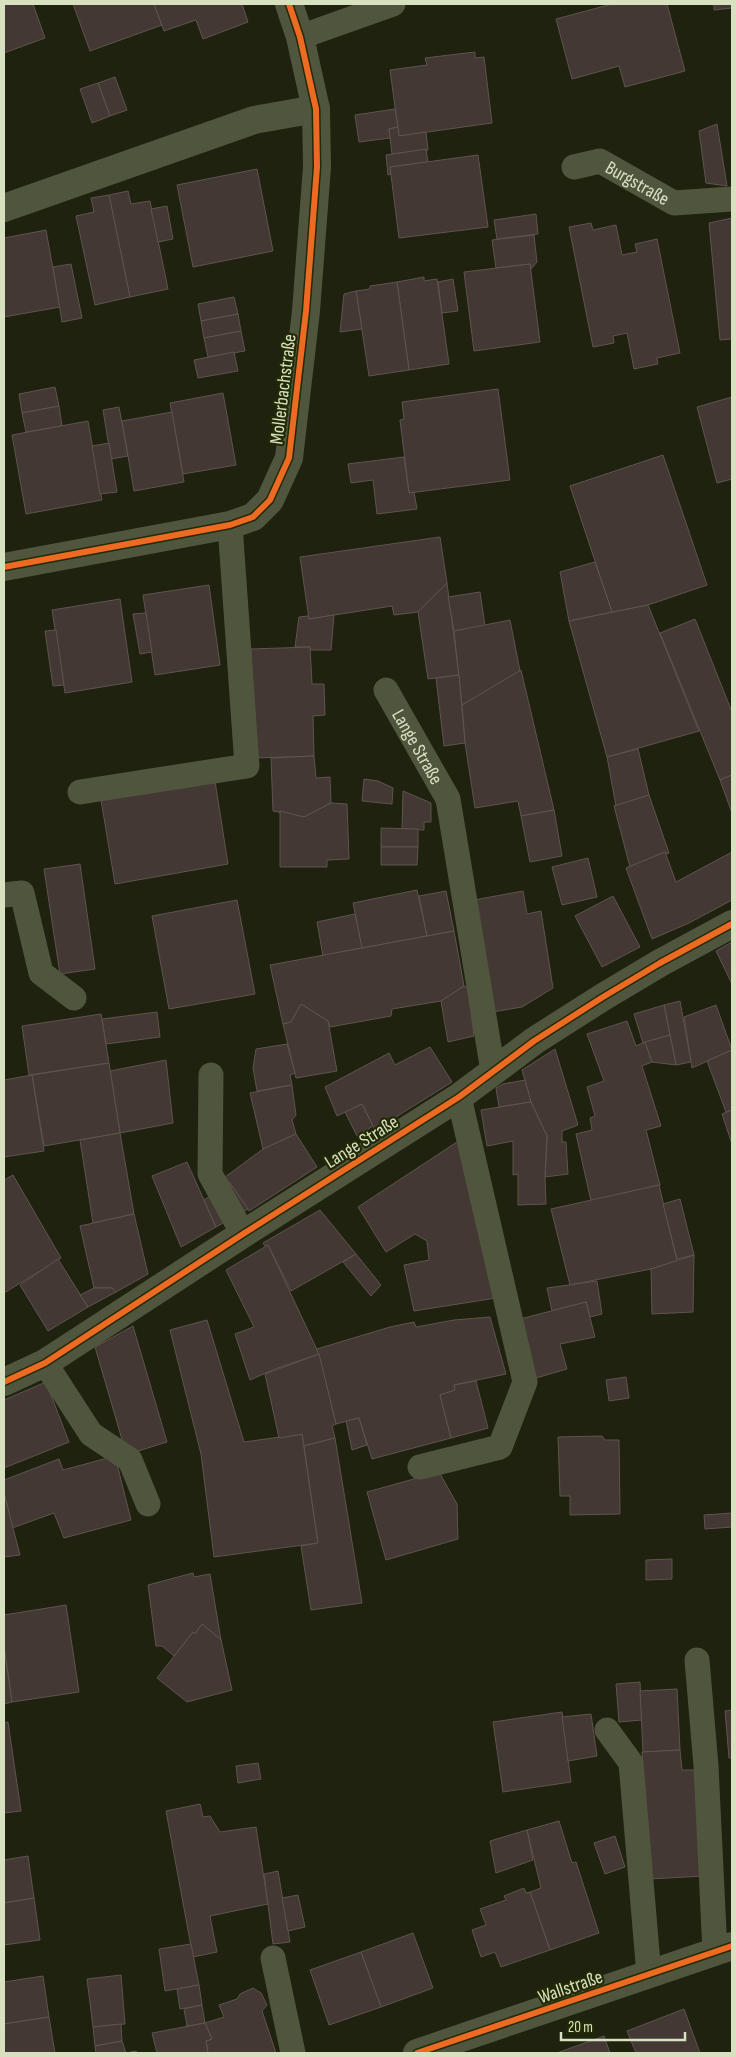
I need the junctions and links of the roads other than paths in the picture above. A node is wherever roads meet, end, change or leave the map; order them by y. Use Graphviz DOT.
graph roads {
  1 [pos="288,4"];
  2 [pos="393,4"];
  3 [pos="300,37"];
  4 [pos="316,109"];
  5 [pos="574,167"];
  6 [pos="732,199"];
  7 [pos="4,208"];
  8 [pos="230,525"];
  9 [pos="4,568"];
  10 [pos="386,690"];
  11 [pos="80,792"];
  12 [pos="4,896"];
  13 [pos="732,924"];
  14 [pos="74,998"];
  15 [pos="493,1071"];
  16 [pos="211,1075"];
  17 [pos="459,1097"];
  18 [pos="243,1234"];
  19 [pos="45,1363"];
  20 [pos="4,1382"];
  21 [pos="420,1467"];
  22 [pos="148,1504"];
  23 [pos="697,1660"];
  24 [pos="607,1730"];
  25 [pos="724,1949"];
  26 [pos="273,1958"];
  27 [pos="649,1975"];
  28 [pos="292,2053"];
  29 [pos="417,2053"];
  1 -- 3 [label="street, Mollerbachstraße"];
  2 -- 3 [label="lane"];
  3 -- 4 [label="street, Mollerbachstraße"];
  4 -- 7 [label="street"];
  4 -- 8 [label="street, Mollerbachstraße"];
  5 -- 6 [label="lane, Burgstraße"];
  8 -- 9 [label="street, Mollerbachstraße"];
  8 -- 11 [label="lane"];
  10 -- 15 [label="lane, Lange Straße"];
  12 -- 14 [label="lane"];
  13 -- 15 [label="street, Lange Straße"];
  15 -- 17 [label="street, Lange Straße"];
  16 -- 18 [label="lane"];
  17 -- 18 [label="street, Lange Straße"];
  17 -- 21 [label="lane"];
  18 -- 19 [label="street, Lange Straße"];
  19 -- 20 [label="street, Lange Straße"];
  19 -- 22 [label="lane"];
  23 -- 25 [label="lane"];
  24 -- 27 [label="lane"];
  25 -- 27 [label="street, Wallstraße"];
  26 -- 28 [label="lane"];
  27 -- 29 [label="street, Wallstraße"];
}
